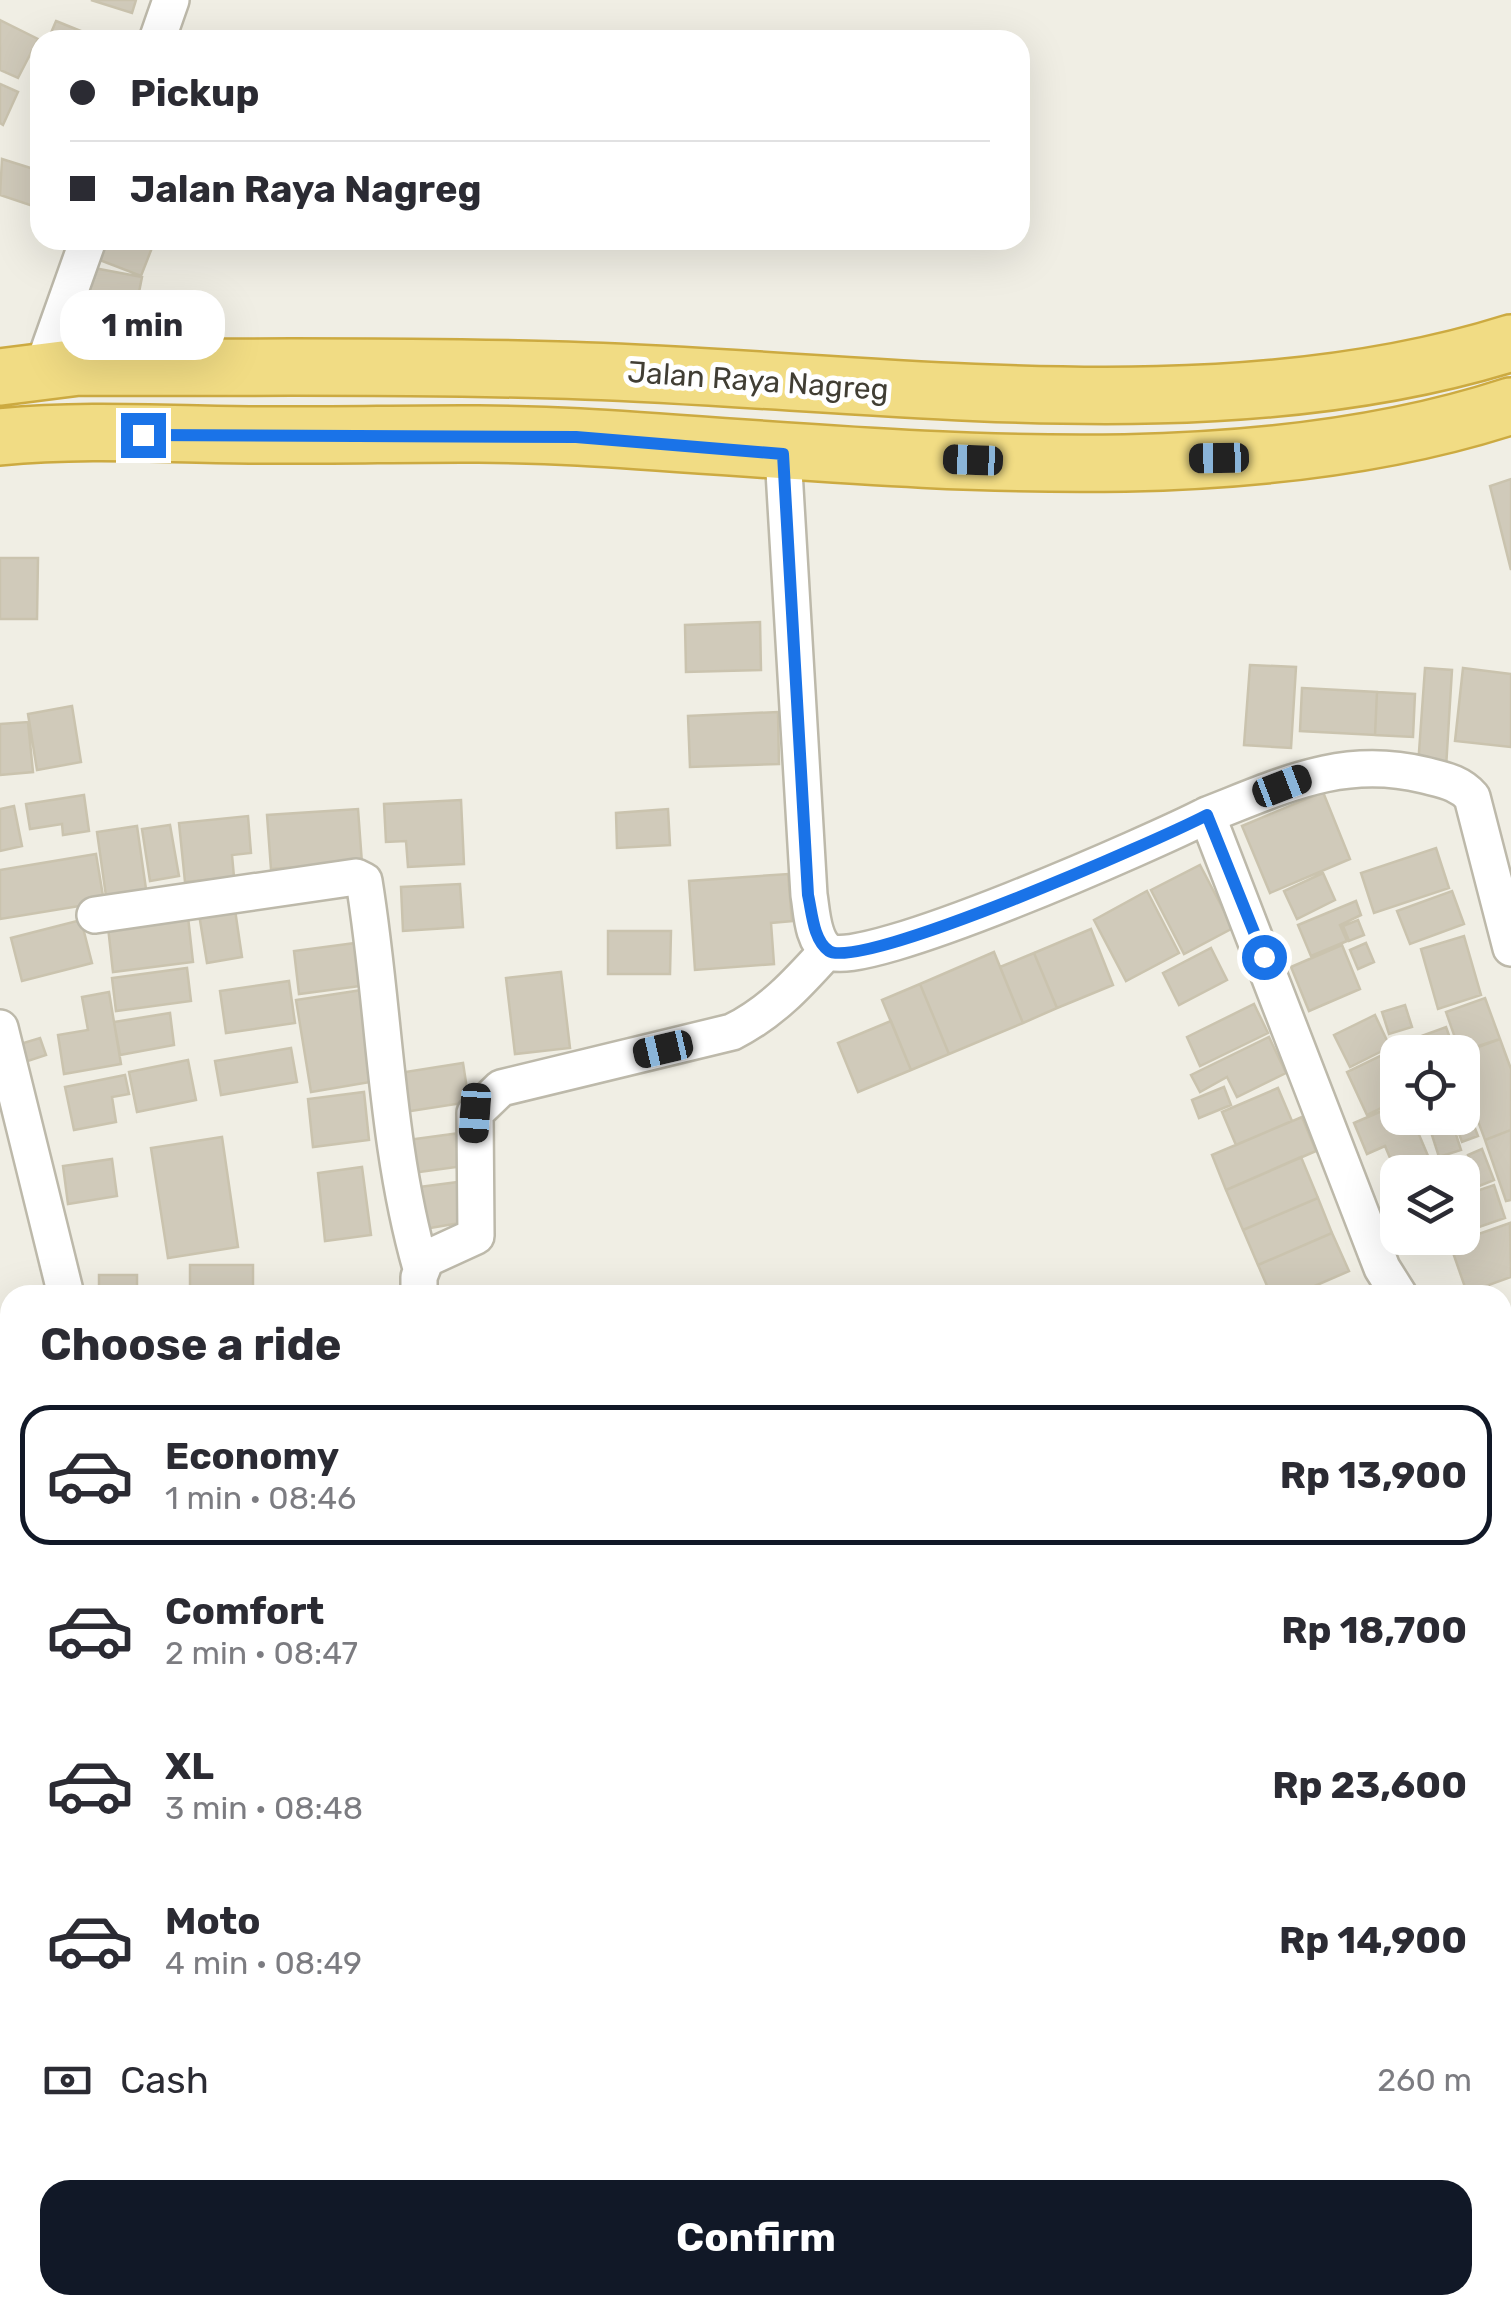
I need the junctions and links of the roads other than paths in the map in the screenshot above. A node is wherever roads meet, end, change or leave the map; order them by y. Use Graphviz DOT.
graph roads {
  1 [pos="170,0"];
  2 [pos="160,30"];
  3 [pos="83,250"];
  4 [pos="1511,343"];
  5 [pos="20,374"];
  6 [pos="1511,406"];
  7 [pos="0,437"];
  8 [pos="783,454"];
  9 [pos="1207,815"];
  10 [pos="95,915"];
  11 [pos="1511,948"];
  12 [pos="827,950"];
  13 [pos="0,1028"];
  14 [pos="420,1281"];
  15 [pos="64,1285"];
  16 [pos="1393,1285"];
  1 -- 2 [label="street"];
  3 -- 5 [label="street"];
  4 -- 5 [label="highway, Jalan Raya Nagreg"];
  6 -- 8 [label="highway"];
  7 -- 8 [label="highway"];
  8 -- 12 [label="street"];
  9 -- 11 [label="street"];
  9 -- 12 [label="street"];
  9 -- 16 [label="street"];
  10 -- 14 [label="street"];
  12 -- 14 [label="street"];
  13 -- 15 [label="street"];
}
